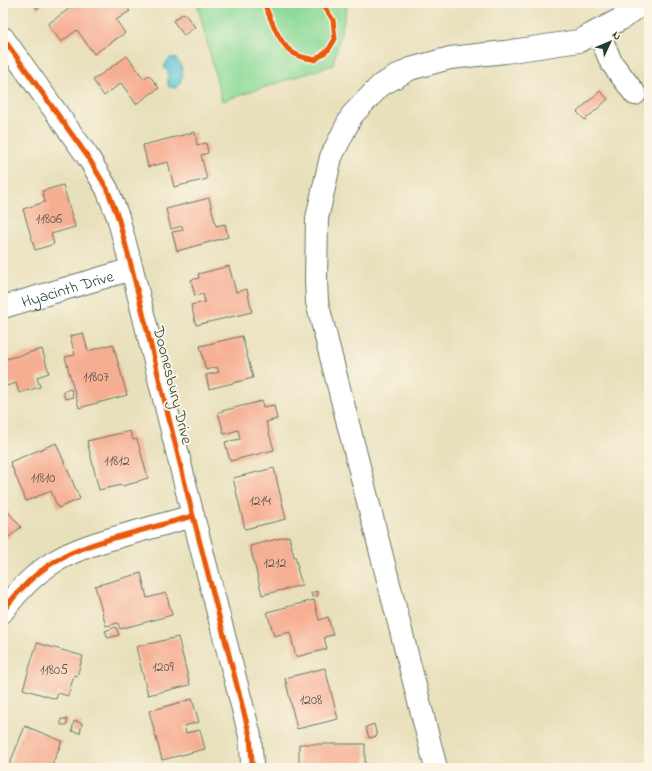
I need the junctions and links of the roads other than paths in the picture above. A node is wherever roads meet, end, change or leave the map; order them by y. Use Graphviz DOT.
graph roads {
  1 [pos="644,3"];
  2 [pos="598,31"];
  3 [pos="3,38"];
  4 [pos="635,94"];
  5 [pos="132,269"];
  6 [pos="3,307"];
  7 [pos="193,516"];
  8 [pos="3,611"];
  9 [pos="252,768"];
  10 [pos="436,768"];
  1 -- 2 [label="street"];
  2 -- 4 [label="street"];
  2 -- 10 [label="street"];
  3 -- 5 [label="street, Doonesbury Drive"];
  5 -- 6 [label="street, Hyacinth Drive"];
  5 -- 7 [label="street, Doonesbury Drive"];
  7 -- 8 [label="street"];
  7 -- 9 [label="street, Doonesbury Drive"];
}
